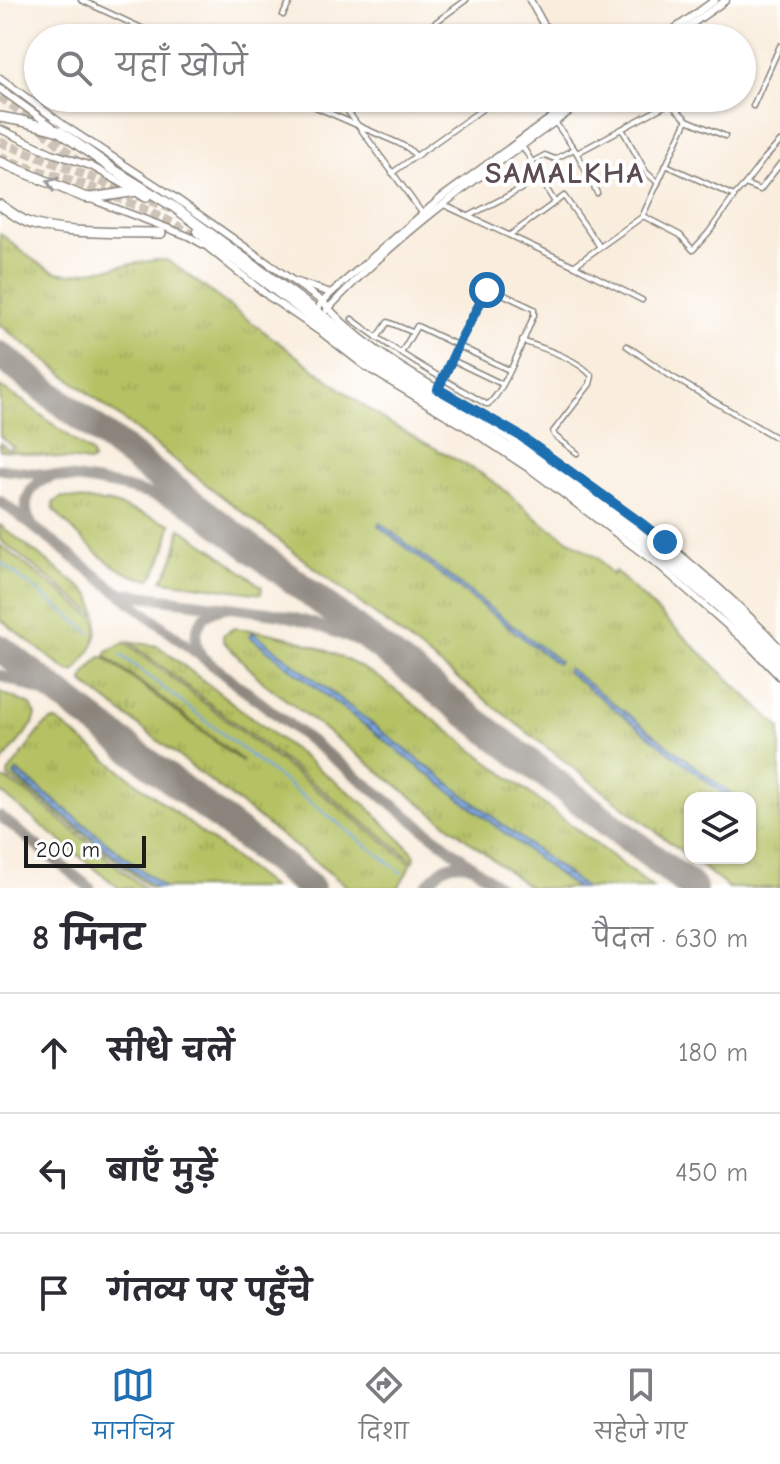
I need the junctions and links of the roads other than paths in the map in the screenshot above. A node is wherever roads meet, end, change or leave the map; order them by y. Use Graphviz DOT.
graph roads {
  1 [pos="81,0"];
  2 [pos="291,0"];
  3 [pos="466,0"];
  4 [pos="530,0"];
  5 [pos="715,0"];
  6 [pos="726,0"];
  7 [pos="283,15"];
  8 [pos="691,21"];
  9 [pos="133,24"];
  10 [pos="433,24"];
  11 [pos="543,24"];
  12 [pos="686,24"];
  13 [pos="688,24"];
  14 [pos="780,46"];
  15 [pos="0,78"];
  16 [pos="9,84"];
  17 [pos="2,90"];
  18 [pos="24,95"];
  19 [pos="756,99"];
  20 [pos="24,106"];
  21 [pos="33,112"];
  22 [pos="46,112"];
  23 [pos="326,112"];
  24 [pos="348,112"];
  25 [pos="478,112"];
  26 [pos="560,112"];
  27 [pos="569,112"];
  28 [pos="653,112"];
  29 [pos="679,112"];
  30 [pos="0,117"];
  31 [pos="687,120"];
  32 [pos="555,122"];
  33 [pos="358,126"];
  34 [pos="0,129"];
  35 [pos="622,129"];
  36 [pos="59,131"];
  37 [pos="725,136"];
  38 [pos="780,142"];
  39 [pos="522,146"];
  40 [pos="576,151"];
  41 [pos="416,156"];
  42 [pos="0,162"];
  43 [pos="533,162"];
  44 [pos="780,164"];
  45 [pos="666,165"];
  46 [pos="392,173"];
  47 [pos="658,183"];
  48 [pos="745,184"];
  49 [pos="521,189"];
  50 [pos="137,191"];
  51 [pos="597,193"];
  52 [pos="734,196"];
  53 [pos="87,197"];
  54 [pos="442,201"];
  55 [pos="555,202"];
  56 [pos="0,205"];
  57 [pos="422,213"];
  58 [pos="469,216"];
  59 [pos="643,216"];
  60 [pos="161,233"];
  61 [pos="510,235"];
  62 [pos="600,247"];
  63 [pos="575,266"];
  64 [pos="283,275"];
  65 [pos="331,293"];
  66 [pos="642,300"];
  67 [pos="319,312"];
  68 [pos="352,319"];
  69 [pos="412,332"];
  70 [pos="377,338"];
  71 [pos="522,341"];
  72 [pos="458,346"];
  73 [pos="627,346"];
  74 [pos="401,354"];
  75 [pos="452,360"];
  76 [pos="509,370"];
  77 [pos="443,379"];
  78 [pos="502,384"];
  79 [pos="435,394"];
  80 [pos="780,440"];
  81 [pos="577,453"];
  82 [pos="780,648"];
  83 [pos="780,656"];
  84 [pos="780,667"];
  85 [pos="780,677"];
  1 -- 9 [label="street"];
  2 -- 7 [label="street"];
  3 -- 10 [label="street"];
  4 -- 11 [label="street"];
  5 -- 8 [label="street"];
  6 -- 8 [label="street"];
  8 -- 12 [label="street"];
  8 -- 13 [label="street"];
  14 -- 19 [label="street"];
  15 -- 16 [label="street"];
  16 -- 17 [label="street"];
  16 -- 18 [label="street"];
  17 -- 20 [label="street"];
  21 -- 36 [label="street"];
  22 -- 64 [label="street"];
  23 -- 33 [label="street"];
  24 -- 33 [label="street"];
  25 -- 41 [label="street"];
  26 -- 54 [label="street"];
  27 -- 32 [label="street"];
  28 -- 35 [label="street"];
  29 -- 31 [label="street"];
  30 -- 36 [label="highway"];
  31 -- 37 [label="street"];
  31 -- 45 [label="street"];
  32 -- 39 [label="street"];
  32 -- 40 [label="street"];
  33 -- 41 [label="street"];
  33 -- 46 [label="street"];
  34 -- 50 [label="street"];
  35 -- 40 [label="street"];
  35 -- 47 [label="street"];
  36 -- 67 [label="highway"];
  38 -- 48 [label="street"];
  39 -- 43 [label="street"];
  39 -- 54 [label="street"];
  40 -- 43 [label="street"];
  40 -- 51 [label="street"];
  41 -- 46 [label="street"];
  53 -- 42 [label="highway, one-way"];
  43 -- 55 [label="street"];
  44 -- 48 [label="street"];
  45 -- 47 [label="street"];
  45 -- 52 [label="street"];
  46 -- 57 [label="street"];
  47 -- 59 [label="street"];
  48 -- 52 [label="street"];
  49 -- 58 [label="street"];
  50 -- 53 [label="highway"];
  50 -- 67 [label="highway"];
  52 -- 59 [label="street"];
  53 -- 85 [label="street"];
  54 -- 57 [label="street"];
  54 -- 58 [label="street"];
  54 -- 67 [label="street"];
  55 -- 61 [label="street"];
  55 -- 62 [label="street"];
  56 -- 60 [label="highway"];
  57 -- 65 [label="street"];
  58 -- 61 [label="street"];
  59 -- 62 [label="street"];
  61 -- 63 [label="street"];
  62 -- 63 [label="street"];
  63 -- 66 [label="street"];
  64 -- 65 [label="street"];
  64 -- 67 [label="street"];
  65 -- 67 [label="street"];
  67 -- 79 [label="street"];
  67 -- 79 [label="highway"];
  68 -- 70 [label="street"];
  69 -- 70 [label="street"];
  69 -- 72 [label="street"];
  69 -- 74 [label="street"];
  70 -- 74 [label="street"];
  71 -- 72 [label="street"];
  71 -- 76 [label="street"];
  71 -- 81 [label="street"];
  72 -- 75 [label="street"];
  72 -- 76 [label="street"];
  73 -- 80 [label="street"];
  74 -- 77 [label="street"];
  75 -- 77 [label="street"];
  75 -- 78 [label="street"];
  76 -- 78 [label="street"];
  77 -- 78 [label="street"];
  77 -- 79 [label="street"];
  79 -- 82 [label="street"];
  79 -- 83 [label="highway"];
  79 -- 84 [label="highway"];
}
